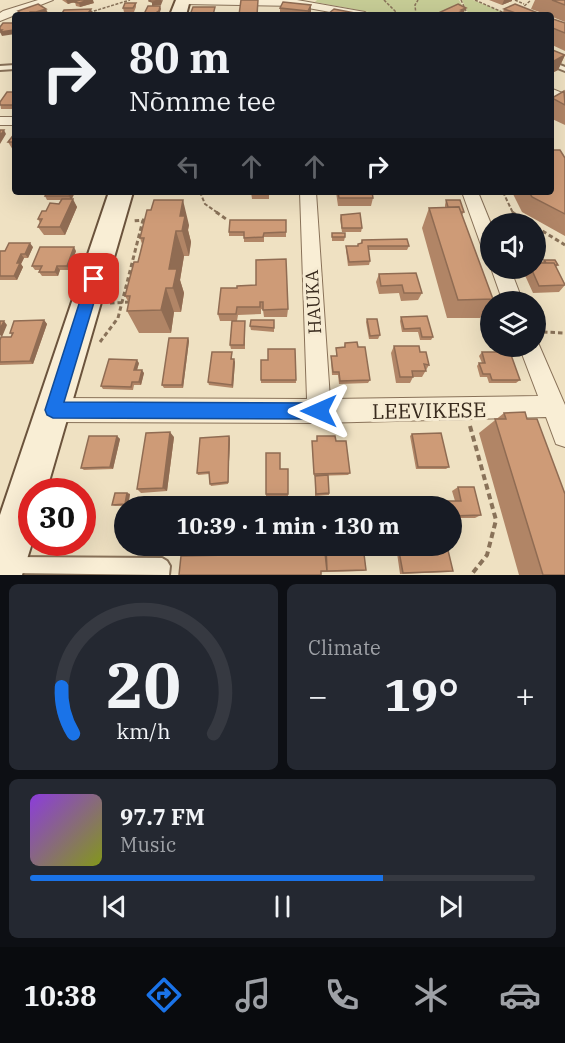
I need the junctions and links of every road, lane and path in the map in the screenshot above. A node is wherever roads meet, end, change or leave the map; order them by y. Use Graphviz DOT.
graph roads {
  1 [pos="48,0"];
  2 [pos="130,0"];
  3 [pos="183,0"];
  4 [pos="384,0"];
  5 [pos="413,0"];
  6 [pos="417,0"];
  7 [pos="475,0"];
  8 [pos="514,0"];
  9 [pos="531,0"];
  10 [pos="524,4"];
  11 [pos="91,12"];
  12 [pos="348,12"];
  13 [pos="396,12"];
  14 [pos="502,12"];
  15 [pos="1,15"];
  16 [pos="201,195"];
  17 [pos="308,195"];
  18 [pos="471,195"];
  19 [pos="504,195"];
  20 [pos="126,206"];
  21 [pos="513,213"];
  22 [pos="226,219"];
  23 [pos="480,219"];
  24 [pos="143,220"];
  25 [pos="153,220"];
  26 [pos="546,234"];
  27 [pos="565,245"];
  28 [pos="145,249"];
  29 [pos="130,250"];
  30 [pos="137,250"];
  31 [pos="123,302"];
  32 [pos="141,302"];
  33 [pos="109,303"];
  34 [pos="565,333"];
  35 [pos="546,337"];
  36 [pos="99,343"];
  37 [pos="539,357"];
  38 [pos="553,405"];
  39 [pos="53,410"];
  40 [pos="465,410"];
  41 [pos="319,411"];
  42 [pos="565,435"];
  43 [pos="3,570"];
  44 [pos="161,575"];
  45 [pos="471,575"];
  1 -- 15 [label="street"];
  2 -- 11 [label="path"];
  3 -- 12 [label="street"];
  4 -- 13 [label="path"];
  5 -- 6 [label="path"];
  7 -- 14 [label="path"];
  8 -- 10 [label="path"];
  8 -- 10 [label="path"];
  9 -- 10 [label="path"];
  16 -- 22 [label="path"];
  17 -- 41 [label="street, HAUKA"];
  18 -- 23 [label="street"];
  19 -- 21 [label="path"];
  20 -- 24 [label="path"];
  20 -- 39 [label="street"];
  24 -- 25 [label="path"];
  24 -- 30 [label="path"];
  26 -- 27 [label="path"];
  28 -- 30 [label="path"];
  29 -- 30 [label="path"];
  30 -- 31 [label="path"];
  31 -- 32 [label="path"];
  31 -- 33 [label="path"];
  31 -- 36 [label="path"];
  34 -- 35 [label="path"];
  37 -- 38 [label="street"];
  38 -- 40 [label="street, LEEVIKESE"];
  38 -- 42 [label="street"];
  39 -- 41 [label="street, LEEVIKESE"];
  39 -- 43 [label="street"];
  40 -- 41 [label="street, LEEVIKESE"];
  40 -- 45 [label="path"];
  43 -- 44 [label="lane"];
}
